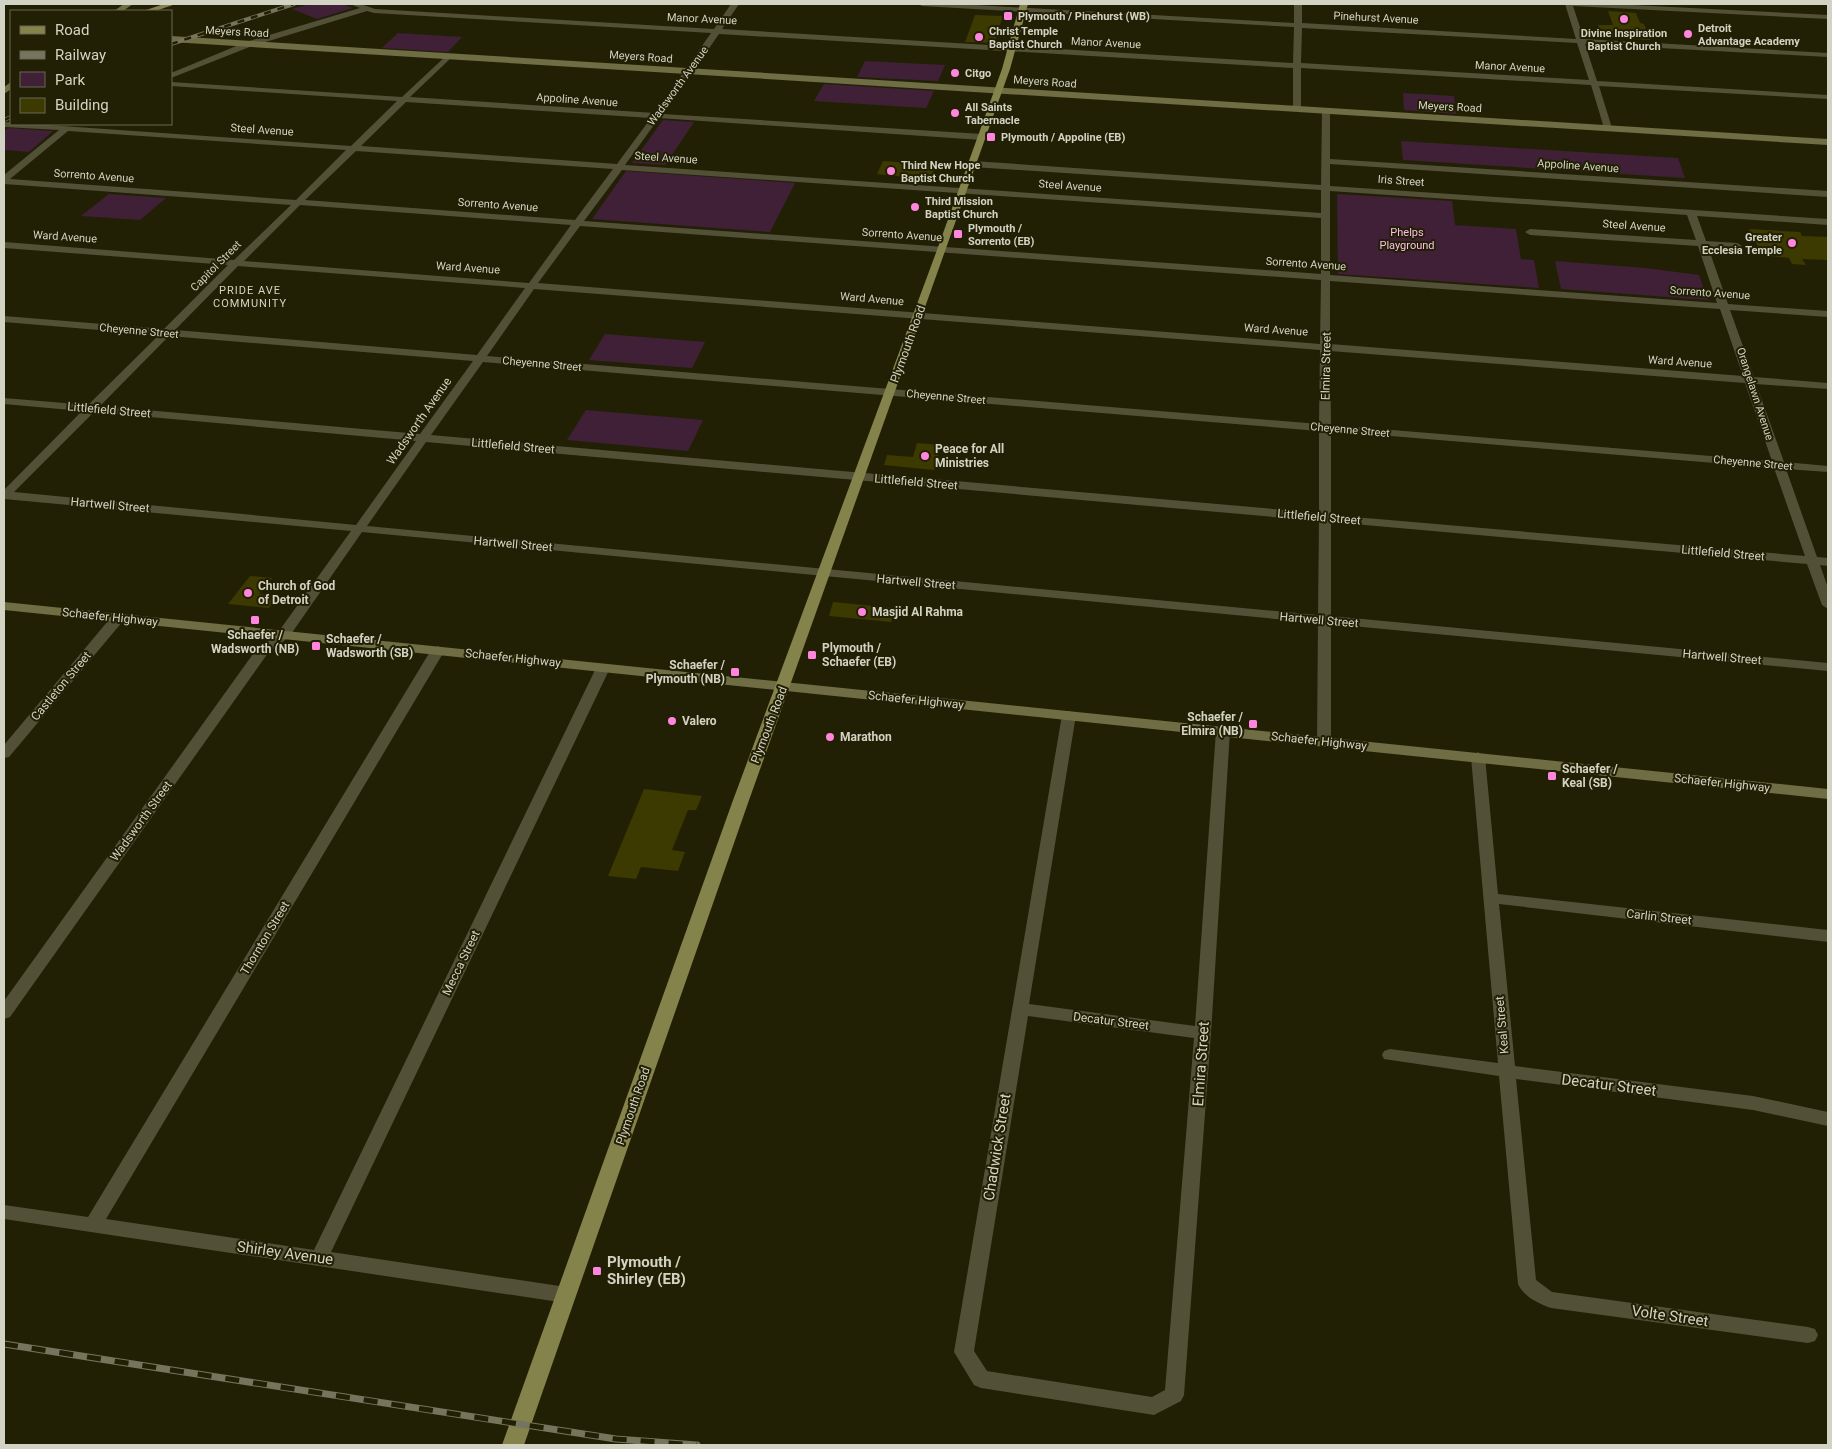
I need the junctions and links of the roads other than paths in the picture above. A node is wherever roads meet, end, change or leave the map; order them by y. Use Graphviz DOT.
graph roads {
  1 [pos="172,4"];
  2 [pos="354,4"];
  3 [pos="382,4"];
  4 [pos="735,4"];
  5 [pos="922,4"];
  6 [pos="1298,4"];
  7 [pos="1569,4"];
  8 [pos="1573,4"];
  9 [pos="1750,4"];
  10 [pos="1660,6"];
  11 [pos="1023,7"];
  12 [pos="365,9"];
  13 [pos="151,10"];
  14 [pos="1755,14"];
  15 [pos="1828,17"];
  16 [pos="1298,25"];
  17 [pos="717,31"];
  18 [pos="172,39"];
  19 [pos="1581,41"];
  20 [pos="249,44"];
  21 [pos="1010,48"];
  22 [pos="1828,55"];
  23 [pos="448,56"];
  24 [pos="1298,66"];
  25 [pos="689,71"];
  26 [pos="172,76"];
  27 [pos="1594,83"];
  28 [pos="172,84"];
  29 [pos="998,90"];
  30 [pos="1828,97"];
  31 [pos="403,100"];
  32 [pos="1297,109"];
  33 [pos="1326,111"];
  34 [pos="656,116"];
  35 [pos="36,125"];
  36 [pos="69,126"];
  37 [pos="1608,128"];
  38 [pos="982,137"];
  39 [pos="1828,142"];
  40 [pos="353,149"];
  41 [pos="1326,161"];
  42 [pos="972,164"];
  43 [pos="619,167"];
  44 [pos="4,180"];
  45 [pos="1327,187"];
  46 [pos="963,191"];
  47 [pos="1828,194"];
  48 [pos="297,203"];
  49 [pos="1691,213"];
  50 [pos="1327,216"];
  51 [pos="1828,222"];
  52 [pos="578,224"];
  53 [pos="1530,232"];
  54 [pos="1702,243"];
  55 [pos="4,245"];
  56 [pos="1736,246"];
  57 [pos="942,250"];
  58 [pos="237,262"];
  59 [pos="1327,278"];
  60 [pos="532,285"];
  61 [pos="1725,307"];
  62 [pos="1828,314"];
  63 [pos="919,316"];
  64 [pos="4,320"];
  65 [pos="166,333"];
  66 [pos="1326,347"];
  67 [pos="480,359"];
  68 [pos="1751,380"];
  69 [pos="1828,386"];
  70 [pos="891,393"];
  71 [pos="4,401"];
  72 [pos="91,409"];
  73 [pos="1326,428"];
  74 [pos="424,438"];
  75 [pos="1778,465"];
  76 [pos="1828,469"];
  77 [pos="860,477"];
  78 [pos="4,495"];
  79 [pos="1325,518"];
  80 [pos="359,529"];
  81 [pos="1813,561"];
  82 [pos="1828,562"];
  83 [pos="825,573"];
  84 [pos="1828,605"];
  85 [pos="4,606"];
  86 [pos="118,618"];
  87 [pos="1324,620"];
  88 [pos="284,634"];
  89 [pos="438,650"];
  90 [pos="1828,667"];
  91 [pos="603,668"];
  92 [pos="784,686"];
  93 [pos="1069,716"];
  94 [pos="1223,731"];
  95 [pos="1324,742"];
  96 [pos="4,754"];
  97 [pos="1478,758"];
  98 [pos="1828,794"];
  99 [pos="1490,898"];
  100 [pos="1828,936"];
  101 [pos="1019,1009"];
  102 [pos="4,1013"];
  103 [pos="1203,1033"];
  104 [pos="1390,1055"];
  105 [pos="1506,1071"];
  106 [pos="1828,1119"];
  107 [pos="4,1212"];
  108 [pos="93,1225"];
  109 [pos="319,1258"];
  110 [pos="1533,1291"];
  111 [pos="566,1295"];
  112 [pos="1808,1335"];
  113 [pos="1174,1395"];
  114 [pos="513,1445"];
  1 -- 13 [label="main road"];
  2 -- 12 [label="street, Manor Avenue"];
  3 -- 12 [label="street"];
  4 -- 17 [label="street, Wadsworth Avenue"];
  5 -- 11 [label="street, Pinehurst Avenue"];
  6 -- 16 [label="street"];
  7 -- 19 [label="street"];
  8 -- 10 [label="street"];
  9 -- 14 [label="street"];
  10 -- 14 [label="street"];
  11 -- 16 [label="street, Pinehurst Avenue"];
  11 -- 21 [label="main road, Plymouth Road"];
  12 -- 17 [label="street, Manor Avenue"];
  12 -- 20 [label="street"];
  14 -- 15 [label="street"];
  16 -- 19 [label="street, Pinehurst Avenue"];
  16 -- 24 [label="street"];
  17 -- 21 [label="street, Manor Avenue"];
  17 -- 25 [label="street, Wadsworth Avenue"];
  18 -- 20 [label="street, Meyers Road"];
  19 -- 22 [label="street, Pinehurst Avenue"];
  19 -- 27 [label="street"];
  20 -- 23 [label="street, Meyers Road"];
  20 -- 26 [label="street"];
  21 -- 24 [label="street, Manor Avenue"];
  21 -- 29 [label="main road, Plymouth Road"];
  23 -- 25 [label="street, Meyers Road"];
  23 -- 31 [label="street, Capitol Street"];
  24 -- 27 [label="street, Manor Avenue"];
  24 -- 32 [label="street"];
  25 -- 29 [label="street, Meyers Road"];
  25 -- 34 [label="street, Wadsworth Avenue"];
  27 -- 30 [label="street, Manor Avenue"];
  27 -- 37 [label="street"];
  28 -- 31 [label="street, Appoline Avenue"];
  29 -- 32 [label="street, Meyers Road"];
  29 -- 38 [label="main road, Plymouth Road"];
  31 -- 34 [label="street, Appoline Avenue"];
  31 -- 40 [label="street, Capitol Street"];
  32 -- 33 [label="street, Meyers Road"];
  33 -- 37 [label="street, Meyers Road"];
  33 -- 41 [label="street, Elmira Street"];
  34 -- 38 [label="street, Appoline Avenue"];
  34 -- 43 [label="street, Wadsworth Avenue"];
  35 -- 36 [label="street, Steel Avenue"];
  36 -- 40 [label="street, Steel Avenue"];
  36 -- 44 [label="street"];
  37 -- 39 [label="street, Meyers Road"];
  38 -- 42 [label="main road, Plymouth Road"];
  40 -- 43 [label="street, Steel Avenue"];
  40 -- 48 [label="street, Capitol Street"];
  41 -- 45 [label="street, Elmira Street"];
  41 -- 47 [label="street, Appoline Avenue"];
  42 -- 45 [label="street, Iris Street"];
  42 -- 46 [label="main road, Plymouth Road"];
  43 -- 46 [label="street, Steel Avenue"];
  43 -- 52 [label="street"];
  44 -- 48 [label="street, Sorrento Avenue"];
  45 -- 49 [label="street, Iris Street"];
  45 -- 50 [label="street, Elmira Street"];
  46 -- 50 [label="street, Steel Avenue"];
  46 -- 57 [label="main road, Plymouth Road"];
  48 -- 52 [label="street, Sorrento Avenue"];
  48 -- 58 [label="street, Capitol Street"];
  49 -- 51 [label="street, Iris Street"];
  49 -- 54 [label="street, Orangelawn Avenue"];
  50 -- 59 [label="street, Elmira Street"];
  52 -- 57 [label="street, Sorrento Avenue"];
  52 -- 60 [label="street, Wadsworth Avenue"];
  53 -- 54 [label="street, Steel Avenue"];
  54 -- 56 [label="street, Steel Avenue"];
  54 -- 61 [label="street, Orangelawn Avenue"];
  55 -- 58 [label="street, Ward Avenue"];
  57 -- 59 [label="street, Sorrento Avenue"];
  57 -- 63 [label="main road, Plymouth Road"];
  58 -- 60 [label="street, Ward Avenue"];
  58 -- 65 [label="street, Capitol Street"];
  59 -- 61 [label="street, Sorrento Avenue"];
  59 -- 66 [label="street, Elmira Street"];
  60 -- 63 [label="street, Ward Avenue"];
  60 -- 67 [label="street, Wadsworth Avenue"];
  61 -- 62 [label="street, Sorrento Avenue"];
  61 -- 68 [label="street, Orangelawn Avenue"];
  63 -- 66 [label="street, Ward Avenue"];
  63 -- 70 [label="main road, Plymouth Road"];
  64 -- 65 [label="street, Cheyenne Street"];
  65 -- 67 [label="street, Cheyenne Street"];
  65 -- 72 [label="street, Capitol Street"];
  66 -- 68 [label="street, Ward Avenue"];
  66 -- 73 [label="street, Elmira Street"];
  67 -- 70 [label="street, Cheyenne Street"];
  67 -- 74 [label="street, Wadsworth Avenue"];
  68 -- 69 [label="street, Ward Avenue"];
  68 -- 75 [label="street, Orangelawn Avenue"];
  70 -- 73 [label="street, Cheyenne Street"];
  70 -- 77 [label="main road, Plymouth Road"];
  71 -- 72 [label="street, Littlefield Street"];
  72 -- 74 [label="street, Littlefield Street"];
  72 -- 78 [label="street, Capitol Street"];
  73 -- 75 [label="street, Cheyenne Street"];
  73 -- 79 [label="street, Elmira Street"];
  74 -- 77 [label="street, Littlefield Street"];
  74 -- 80 [label="street, Wadsworth Avenue"];
  75 -- 76 [label="street, Cheyenne Street"];
  75 -- 81 [label="street, Orangelawn Avenue"];
  77 -- 79 [label="street, Littlefield Street"];
  77 -- 83 [label="main road, Plymouth Road"];
  78 -- 80 [label="street, Hartwell Street"];
  79 -- 81 [label="street, Littlefield Street"];
  79 -- 87 [label="street, Elmira Street"];
  80 -- 83 [label="street, Hartwell Street"];
  80 -- 88 [label="street, Wadsworth Avenue"];
  81 -- 82 [label="street, Littlefield Street"];
  81 -- 84 [label="street, Orangelawn Avenue"];
  83 -- 87 [label="street, Hartwell Street"];
  83 -- 92 [label="main road, Plymouth Road"];
  85 -- 86 [label="street, Schaefer Highway"];
  86 -- 88 [label="street, Schaefer Highway"];
  86 -- 96 [label="street, Castleton Street"];
  87 -- 90 [label="street, Hartwell Street"];
  87 -- 95 [label="street, Elmira Street"];
  88 -- 89 [label="street, Schaefer Highway"];
  88 -- 102 [label="street, Wadsworth Street"];
  89 -- 91 [label="street, Schaefer Highway"];
  89 -- 108 [label="street, Thornton Street"];
  91 -- 92 [label="street, Schaefer Highway"];
  91 -- 109 [label="street, Mecca Street"];
  92 -- 93 [label="street, Schaefer Highway"];
  92 -- 111 [label="main road, Plymouth Road"];
  93 -- 94 [label="street, Schaefer Highway"];
  93 -- 101 [label="street, Chadwick Street"];
  94 -- 95 [label="street, Schaefer Highway"];
  94 -- 103 [label="street, Elmira Street"];
  95 -- 97 [label="street, Schaefer Highway"];
  97 -- 98 [label="street, Schaefer Highway"];
  97 -- 99 [label="street, Keal Street"];
  99 -- 100 [label="street, Carlin Street"];
  99 -- 105 [label="street, Keal Street"];
  101 -- 103 [label="street, Decatur Street"];
  101 -- 113 [label="street, Chadwick Street"];
  103 -- 113 [label="street, Elmira Street"];
  104 -- 105 [label="street, Decatur Street"];
  105 -- 106 [label="street, Decatur Street"];
  105 -- 110 [label="street, Keal Street"];
  107 -- 108 [label="street, Shirley Avenue"];
  108 -- 109 [label="street, Shirley Avenue"];
  109 -- 111 [label="street, Shirley Avenue"];
  110 -- 112 [label="street, Volte Street"];
  111 -- 114 [label="main road, Plymouth Road"];
}
